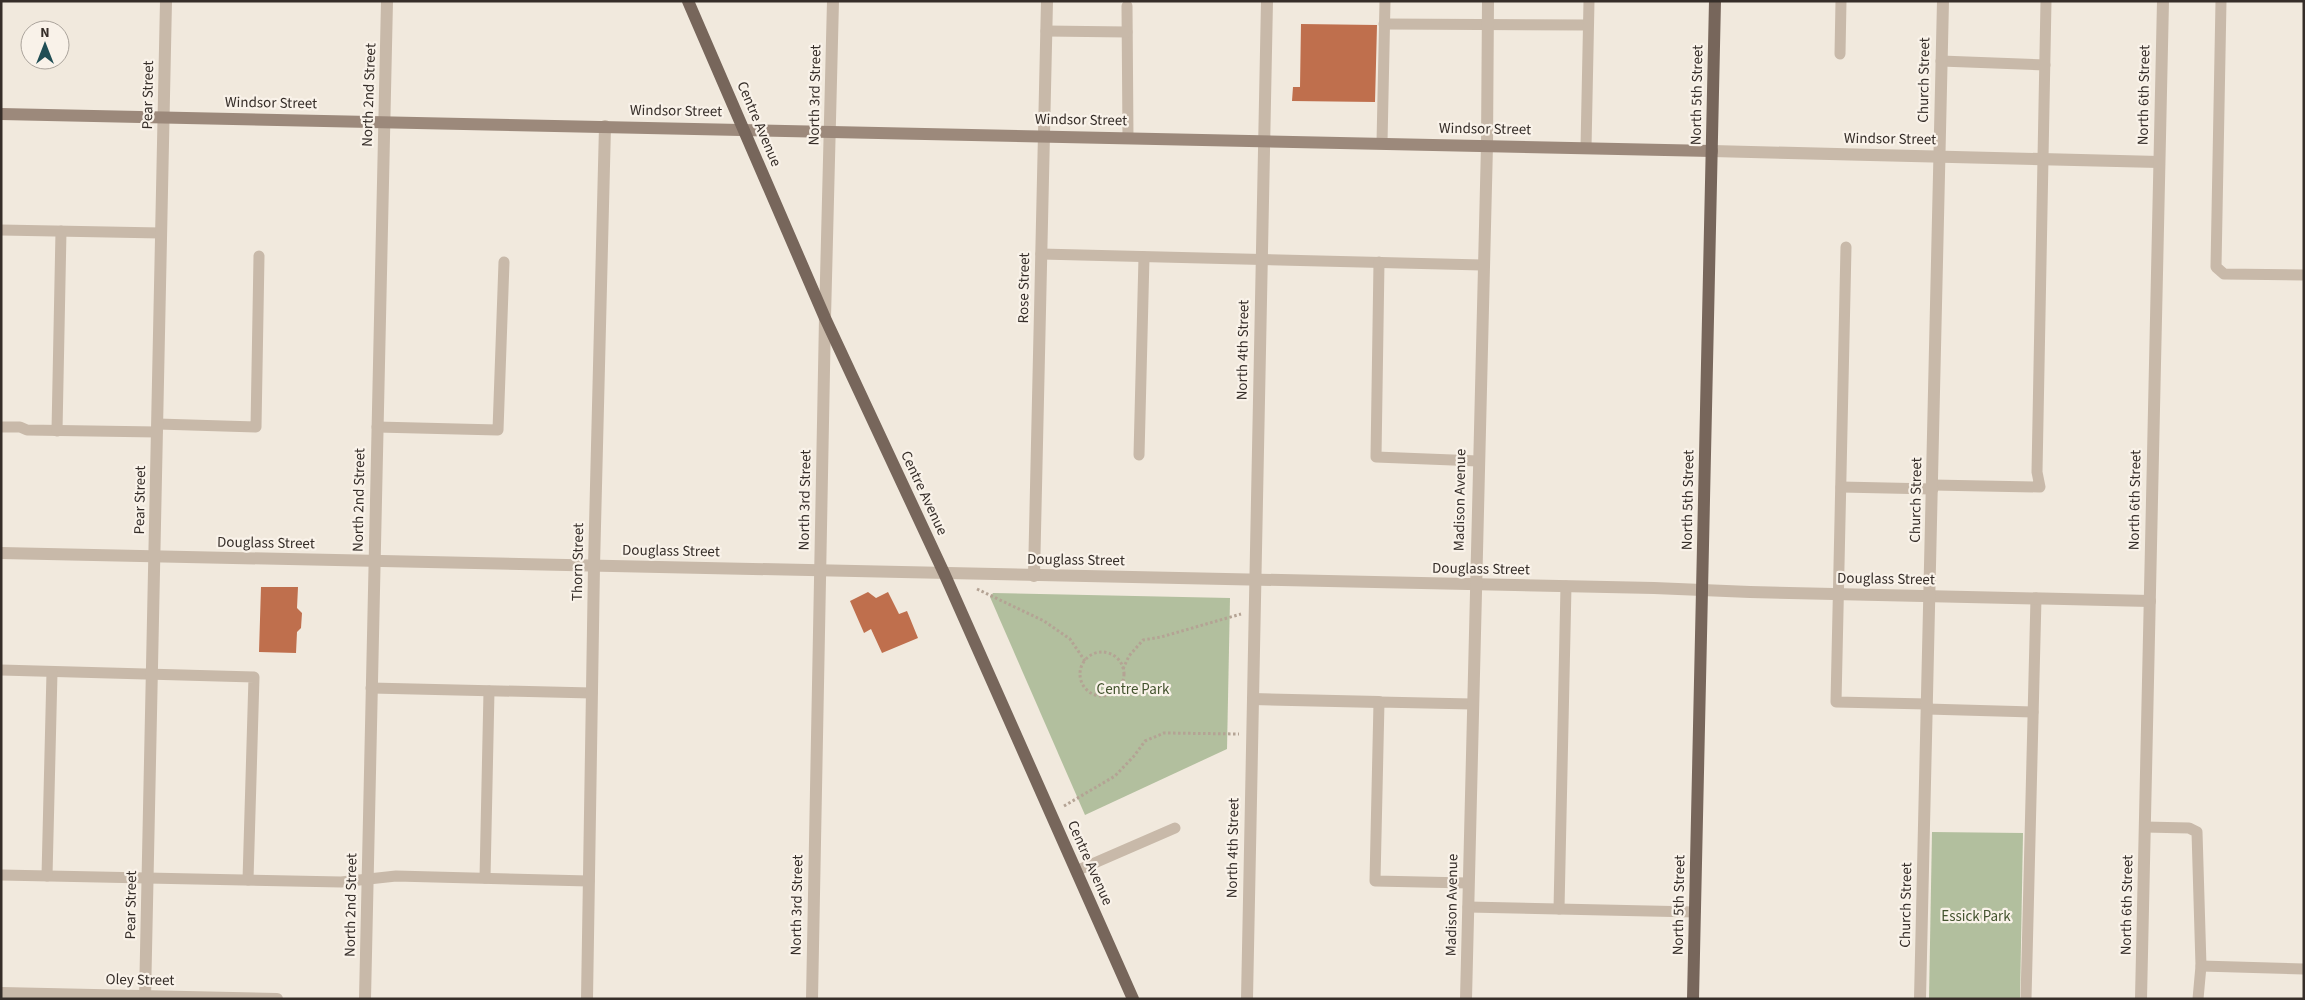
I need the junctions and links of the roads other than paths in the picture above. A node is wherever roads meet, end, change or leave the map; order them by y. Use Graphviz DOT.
graph roads {
  1 [pos="166,1"];
  2 [pos="387,1"];
  3 [pos="688,1"];
  4 [pos="833,1"];
  5 [pos="1047,1"];
  6 [pos="1267,1"];
  7 [pos="1385,1"];
  8 [pos="1488,1"];
  9 [pos="1589,1"];
  10 [pos="1715,1"];
  11 [pos="1841,1"];
  12 [pos="1942,1"];
  13 [pos="2046,1"];
  14 [pos="2163,1"];
  15 [pos="2221,1"];
  16 [pos="1127,6"];
  17 [pos="1384,24"];
  18 [pos="1487,25"];
  19 [pos="1588,25"];
  20 [pos="1046,31"];
  21 [pos="1127,32"];
  22 [pos="1840,54"];
  23 [pos="1941,61"];
  24 [pos="2045,65"];
  25 [pos="1,114"];
  26 [pos="163,117"];
  27 [pos="384,121"];
  28 [pos="605,126"];
  29 [pos="744,129"];
  30 [pos="830,131"];
  31 [pos="1044,136"];
  32 [pos="1128,138"];
  33 [pos="1264,141"];
  34 [pos="1382,143"];
  35 [pos="1487,145"];
  36 [pos="1586,148"];
  37 [pos="1712,151"];
  38 [pos="1939,156"];
  39 [pos="2045,159"];
  40 [pos="2159,162"];
  41 [pos="1,230"];
  42 [pos="61,231"];
  43 [pos="161,233"];
  44 [pos="1846,247"];
  45 [pos="1041,254"];
  46 [pos="259,256"];
  47 [pos="1144,257"];
  48 [pos="1261,260"];
  49 [pos="504,262"];
  50 [pos="1379,262"];
  51 [pos="1482,265"];
  52 [pos="2304,275"];
  53 [pos="825,318"];
  54 [pos="1,427"];
  55 [pos="377,427"];
  56 [pos="157,428"];
  57 [pos="57,431"];
  58 [pos="1139,455"];
  59 [pos="1478,461"];
  60 [pos="1841,487"];
  61 [pos="1933,487"];
  62 [pos="1,553"];
  63 [pos="155,557"];
  64 [pos="374,560"];
  65 [pos="594,566"];
  66 [pos="820,570"];
  67 [pos="944,574"];
  68 [pos="1034,576"];
  69 [pos="1255,580"];
  70 [pos="1475,585"];
  71 [pos="1566,586"];
  72 [pos="1702,590"];
  73 [pos="1839,594"];
  74 [pos="1930,596"];
  75 [pos="2036,598"];
  76 [pos="2150,601"];
  77 [pos="1,670"];
  78 [pos="52,672"];
  79 [pos="152,675"];
  80 [pos="371,688"];
  81 [pos="489,691"];
  82 [pos="592,693"];
  83 [pos="1253,699"];
  84 [pos="1379,702"];
  85 [pos="1472,704"];
  86 [pos="1927,707"];
  87 [pos="2033,712"];
  88 [pos="2144,827"];
  89 [pos="1175,828"];
  90 [pos="1076,871"];
  91 [pos="1,874"];
  92 [pos="47,876"];
  93 [pos="148,878"];
  94 [pos="485,878"];
  95 [pos="367,879"];
  96 [pos="248,880"];
  97 [pos="589,881"];
  98 [pos="1468,883"];
  99 [pos="1468,907"];
  100 [pos="1559,909"];
  101 [pos="1695,912"];
  102 [pos="2201,966"];
  103 [pos="2304,968"];
  104 [pos="1,993"];
  105 [pos="145,998"];
  106 [pos="277,999"];
  107 [pos="365,999"];
  108 [pos="587,999"];
  109 [pos="812,999"];
  110 [pos="1132,999"];
  111 [pos="1247,999"];
  112 [pos="1466,999"];
  113 [pos="1693,999"];
  114 [pos="1920,999"];
  115 [pos="2026,999"];
  116 [pos="2141,999"];
  117 [pos="2198,999"];
  1 -- 26 [label="street, Pear Street"];
  2 -- 27 [label="street, North 2nd Street"];
  3 -- 29 [label="main road, Centre Avenue"];
  4 -- 30 [label="street, North 3rd Street"];
  5 -- 20 [label="street, Rose Street"];
  6 -- 33 [label="street, North 4th Street"];
  7 -- 17 [label="lane"];
  8 -- 18 [label="street, Madison Avenue"];
  9 -- 19 [label="lane"];
  10 -- 37 [label="main road, North 5th Street"];
  11 -- 22 [label="lane"];
  12 -- 23 [label="street, Church Street"];
  13 -- 24 [label="lane"];
  14 -- 40 [label="street, North 6th Street"];
  15 -- 52 [label="lane"];
  16 -- 21 [label="lane"];
  17 -- 18 [label="lane"];
  17 -- 34 [label="lane"];
  18 -- 19 [label="lane"];
  18 -- 35 [label="street, Madison Avenue"];
  19 -- 36 [label="lane"];
  20 -- 21 [label="lane"];
  20 -- 31 [label="street, Rose Street"];
  21 -- 32 [label="lane"];
  23 -- 24 [label="lane"];
  23 -- 38 [label="street, Church Street"];
  24 -- 39 [label="lane"];
  25 -- 26 [label="main road, Windsor Street"];
  26 -- 27 [label="main road, Windsor Street"];
  26 -- 43 [label="street, Pear Street"];
  27 -- 28 [label="main road, Windsor Street"];
  27 -- 55 [label="street, North 2nd Street"];
  28 -- 29 [label="main road, Windsor Street"];
  28 -- 65 [label="street, Thorn Street"];
  29 -- 30 [label="main road, Windsor Street"];
  29 -- 53 [label="main road, Centre Avenue"];
  30 -- 31 [label="main road, Windsor Street"];
  30 -- 53 [label="street, North 3rd Street"];
  31 -- 32 [label="main road, Windsor Street"];
  31 -- 45 [label="street, Rose Street"];
  32 -- 33 [label="main road, Windsor Street"];
  33 -- 34 [label="main road, Windsor Street"];
  33 -- 48 [label="street, North 4th Street"];
  34 -- 35 [label="main road, Windsor Street"];
  35 -- 36 [label="main road, Windsor Street"];
  35 -- 51 [label="street, Madison Avenue"];
  36 -- 37 [label="main road, Windsor Street"];
  37 -- 38 [label="street, Windsor Street"];
  37 -- 72 [label="main road, North 5th Street"];
  38 -- 39 [label="street, Windsor Street"];
  38 -- 61 [label="street, Church Street"];
  39 -- 40 [label="street, Windsor Street"];
  39 -- 61 [label="lane"];
  40 -- 76 [label="street, North 6th Street"];
  41 -- 42 [label="lane"];
  42 -- 43 [label="lane"];
  42 -- 57 [label="lane"];
  43 -- 56 [label="street, Pear Street"];
  44 -- 60 [label="lane"];
  45 -- 47 [label="lane"];
  45 -- 68 [label="street, Rose Street"];
  46 -- 56 [label="lane"];
  47 -- 48 [label="lane"];
  47 -- 58 [label="lane"];
  48 -- 50 [label="lane"];
  48 -- 69 [label="street, North 4th Street"];
  49 -- 55 [label="lane"];
  50 -- 51 [label="lane"];
  50 -- 59 [label="lane"];
  51 -- 59 [label="street, Madison Avenue"];
  53 -- 66 [label="street, North 3rd Street"];
  53 -- 67 [label="main road, Centre Avenue"];
  54 -- 57 [label="lane"];
  55 -- 64 [label="street, North 2nd Street"];
  56 -- 57 [label="lane"];
  56 -- 63 [label="street, Pear Street"];
  59 -- 70 [label="street, Madison Avenue"];
  60 -- 61 [label="lane"];
  60 -- 73 [label="lane"];
  61 -- 74 [label="street, Church Street"];
  62 -- 63 [label="street, Douglass Street"];
  63 -- 64 [label="street, Douglass Street"];
  63 -- 79 [label="street, Pear Street"];
  64 -- 65 [label="street, Douglass Street"];
  64 -- 80 [label="street, North 2nd Street"];
  65 -- 66 [label="street, Douglass Street"];
  65 -- 82 [label="street, Thorn Street"];
  66 -- 67 [label="street, Douglass Street"];
  66 -- 109 [label="street, North 3rd Street"];
  67 -- 68 [label="street, Douglass Street"];
  67 -- 90 [label="main road, Centre Avenue"];
  68 -- 69 [label="street, Douglass Street"];
  69 -- 70 [label="street, Douglass Street"];
  69 -- 83 [label="street, North 4th Street"];
  70 -- 71 [label="street, Douglass Street"];
  70 -- 85 [label="street, Madison Avenue"];
  71 -- 72 [label="street, Douglass Street"];
  71 -- 100 [label="lane"];
  72 -- 73 [label="street, Douglass Street"];
  72 -- 101 [label="main road, North 5th Street"];
  73 -- 74 [label="street, Douglass Street"];
  73 -- 86 [label="lane"];
  74 -- 75 [label="street, Douglass Street"];
  74 -- 86 [label="street, Church Street"];
  75 -- 76 [label="street, Douglass Street"];
  75 -- 87 [label="lane"];
  76 -- 88 [label="street, North 6th Street"];
  77 -- 78 [label="lane"];
  78 -- 79 [label="lane"];
  78 -- 92 [label="lane"];
  79 -- 93 [label="street, Pear Street"];
  79 -- 96 [label="lane"];
  80 -- 81 [label="lane"];
  80 -- 95 [label="street, North 2nd Street"];
  81 -- 82 [label="lane"];
  81 -- 94 [label="lane"];
  82 -- 97 [label="street, Thorn Street"];
  83 -- 84 [label="street"];
  83 -- 111 [label="street, North 4th Street"];
  84 -- 85 [label="lane"];
  84 -- 98 [label="lane"];
  85 -- 98 [label="street, Madison Avenue"];
  86 -- 87 [label="lane"];
  86 -- 114 [label="street, Church Street"];
  87 -- 115 [label="lane"];
  88 -- 102 [label="lane"];
  88 -- 116 [label="street, North 6th Street"];
  89 -- 90 [label="lane"];
  90 -- 110 [label="main road, Centre Avenue"];
  91 -- 92 [label="lane"];
  92 -- 93 [label="lane"];
  93 -- 96 [label="lane"];
  93 -- 105 [label="street, Pear Street"];
  94 -- 95 [label="lane"];
  94 -- 97 [label="lane"];
  95 -- 96 [label="lane"];
  95 -- 107 [label="street, North 2nd Street"];
  97 -- 108 [label="street, Thorn Street"];
  98 -- 99 [label="street, Madison Avenue"];
  99 -- 100 [label="lane"];
  99 -- 112 [label="street, Madison Avenue"];
  100 -- 101 [label="lane"];
  101 -- 113 [label="main road, North 5th Street"];
  102 -- 103 [label="lane"];
  102 -- 117 [label="lane"];
  104 -- 105 [label="street, Oley Street"];
  105 -- 106 [label="street, Oley Street"];
}
